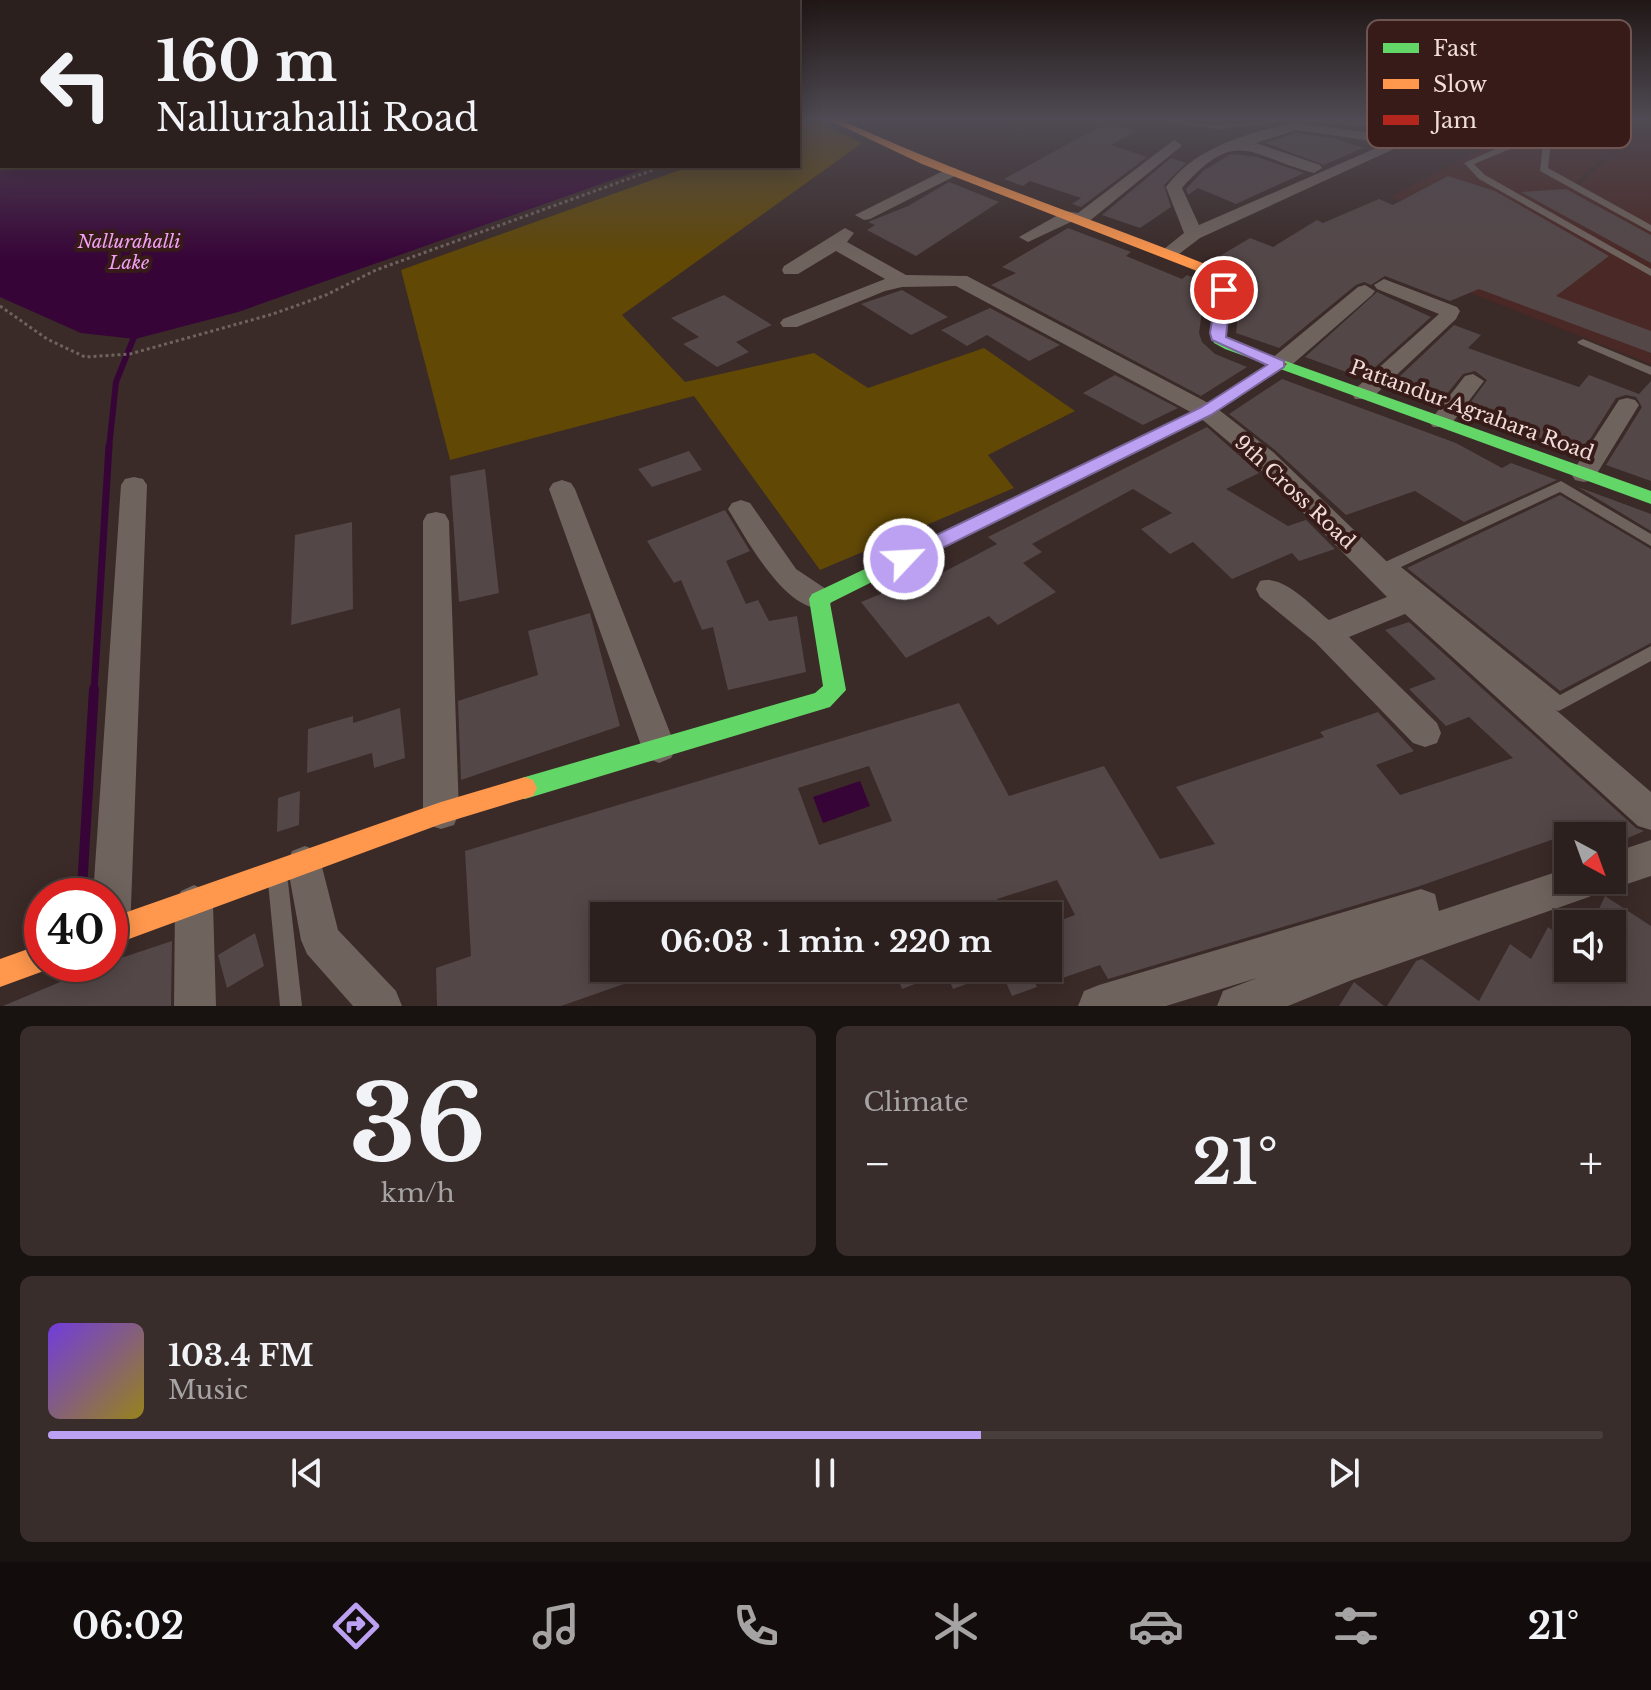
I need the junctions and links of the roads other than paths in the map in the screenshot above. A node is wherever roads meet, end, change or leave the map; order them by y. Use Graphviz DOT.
graph roads {
  1 [pos="932,165"];
  2 [pos="1147,165"];
  3 [pos="1194,165"];
  4 [pos="1305,165"];
  5 [pos="1337,165"];
  6 [pos="1470,165"];
  7 [pos="1544,165"];
  8 [pos="1314,168"];
  9 [pos="951,172"];
  10 [pos="864,215"];
  11 [pos="1076,217"];
  12 [pos="1651,229"];
  13 [pos="1194,234"];
  14 [pos="1028,237"];
  15 [pos="1168,253"];
  16 [pos="791,270"];
  17 [pos="1651,273"];
  18 [pos="902,281"];
  19 [pos="790,323"];
  20 [pos="1583,342"];
  21 [pos="1279,364"];
  22 [pos="1651,371"];
  23 [pos="1473,381"];
  24 [pos="1363,394"];
  25 [pos="1627,405"];
  26 [pos="1206,411"];
  27 [pos="1441,422"];
  28 [pos="1584,474"];
  29 [pos="134,485"];
  30 [pos="562,489"];
  31 [pos="1651,498"];
  32 [pos="741,509"];
  33 [pos="436,521"];
  34 [pos="1651,541"];
  35 [pos="1270,589"];
  36 [pos="819,599"];
  37 [pos="1409,600"];
  38 [pos="1326,634"];
  39 [pos="1651,653"];
  40 [pos="1425,733"];
  41 [pos="659,748"];
  42 [pos="441,813"];
  43 [pos="1651,814"];
  44 [pos="1651,858"];
  45 [pos="1626,866"];
  46 [pos="291,869"];
  47 [pos="113,878"];
  48 [pos="1554,891"];
  49 [pos="194,904"];
  50 [pos="1421,908"];
  51 [pos="128,926"];
  52 [pos="24,964"];
  53 [pos="0,973"];
  54 [pos="195,1006"];
  55 [pos="291,1006"];
  56 [pos="381,1006"];
  57 [pos="1099,1006"];
  58 [pos="1238,1006"];
  1 -- 9 [label="street"];
  2 -- 11 [label="street"];
  3 -- 13 [label="street"];
  4 -- 8 [label="street"];
  5 -- 13 [label="street"];
  6 -- 17 [label="lane"];
  7 -- 12 [label="lane"];
  9 -- 10 [label="street"];
  9 -- 11 [label="street"];
  11 -- 14 [label="street"];
  11 -- 15 [label="street"];
  13 -- 15 [label="street"];
  15 -- 21 [label="street, Pattandur Agrahara Road"];
  16 -- 18 [label="street"];
  18 -- 19 [label="street, 9th Cross Road"];
  18 -- 26 [label="street, 9th Cross Road"];
  20 -- 22 [label="lane"];
  21 -- 24 [label="street, Pattandur Agrahara Road"];
  21 -- 24 [label="street"];
  21 -- 26 [label="street"];
  23 -- 27 [label="street"];
  24 -- 27 [label="street, Pattandur Agrahara Road"];
  25 -- 28 [label="street"];
  26 -- 36 [label="street"];
  26 -- 37 [label="street, 9th Cross Road"];
  27 -- 28 [label="street, Pattandur Agrahara Road"];
  28 -- 31 [label="street, Pattandur Agrahara Road"];
  29 -- 47 [label="street"];
  30 -- 41 [label="street"];
  32 -- 36 [label="street"];
  33 -- 42 [label="street"];
  34 -- 39 [label="lane"];
  35 -- 38 [label="street"];
  36 -- 41 [label="street"];
  37 -- 38 [label="street"];
  37 -- 43 [label="street, 9th Cross Road"];
  38 -- 40 [label="street"];
  41 -- 42 [label="street"];
  42 -- 46 [label="street"];
  44 -- 45 [label="street"];
  46 -- 49 [label="street"];
  46 -- 55 [label="lane"];
  46 -- 56 [label="street"];
  48 -- 58 [label="street"];
  49 -- 51 [label="street"];
  49 -- 54 [label="street"];
  50 -- 57 [label="street"];
  52 -- 53 [label="street"];
}
